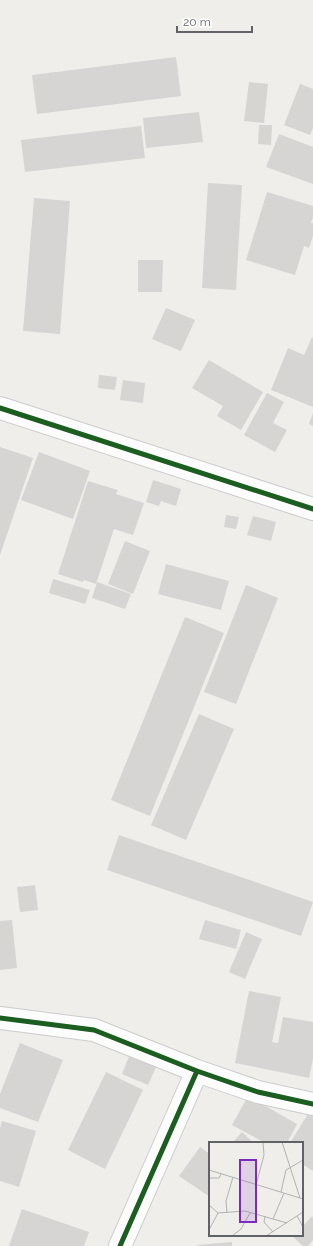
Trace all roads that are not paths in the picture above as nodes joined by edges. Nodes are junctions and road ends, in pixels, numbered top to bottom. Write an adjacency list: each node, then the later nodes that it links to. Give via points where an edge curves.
1 (0, 408): 2 (street)
2 (313, 509)
3 (0, 1018): 4 (street, via 94,1030)
4 (197, 1071): 5 (street, via 258,1092); 6 (street)
5 (313, 1104)
6 (120, 1246)

